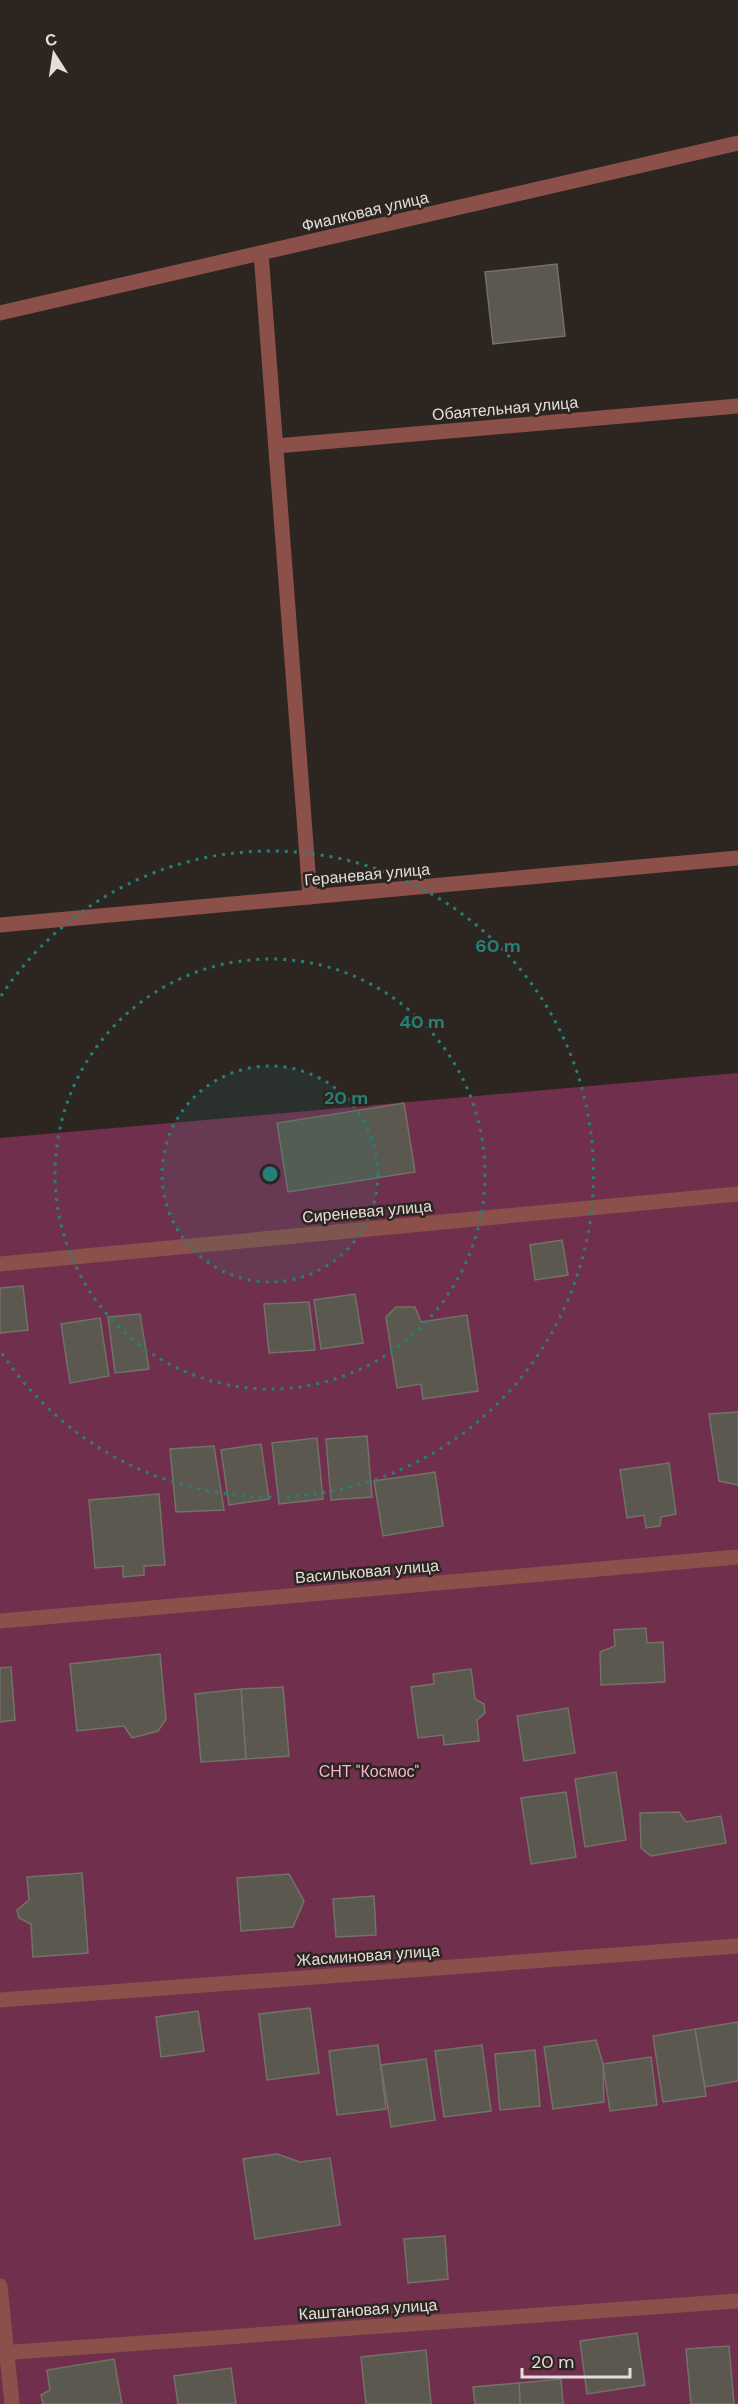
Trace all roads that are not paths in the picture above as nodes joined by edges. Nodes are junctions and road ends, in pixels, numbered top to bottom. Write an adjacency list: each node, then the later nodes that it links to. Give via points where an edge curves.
1 (738, 143): 2 (lane, Фиалковая улица)
2 (261, 253): 3 (lane, Фиалковая улица); 5 (lane)
3 (0, 313)
4 (738, 405): 5 (lane, Обаятельная улица)
5 (276, 446): 7 (lane)
6 (738, 858): 7 (lane, Гераневая улица)
7 (310, 897): 8 (lane, Гераневая улица)
8 (0, 925)
9 (738, 1194): 10 (lane, Сиреневая улица)
10 (0, 1264)
11 (738, 1557): 12 (lane, Васильковая улица)
12 (0, 1621)
13 (738, 1946): 14 (lane, Жасминовая улица)
14 (0, 2000)
15 (0, 2286): 17 (lane)
16 (738, 2301): 17 (lane, Каштановая улица)
17 (3, 2353): 18 (lane)
18 (12, 2404)

